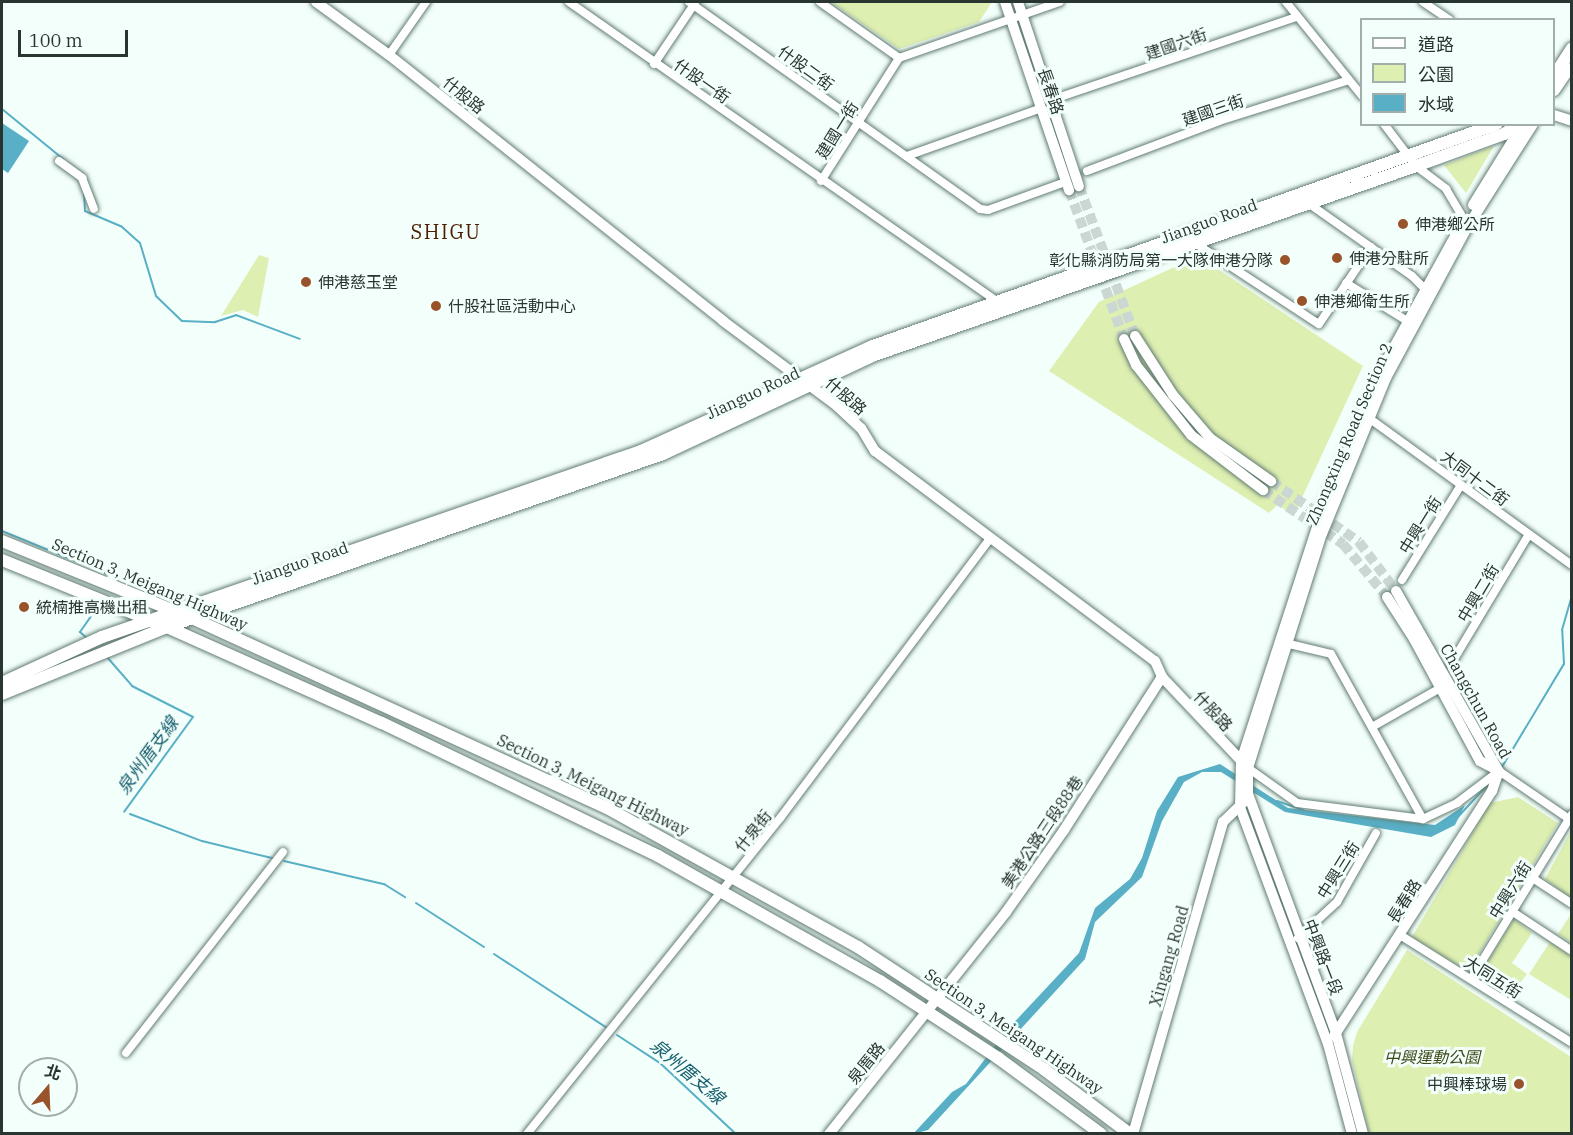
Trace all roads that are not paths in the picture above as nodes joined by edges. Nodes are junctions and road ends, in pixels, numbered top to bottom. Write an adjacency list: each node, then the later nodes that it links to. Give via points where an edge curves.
1 (316, 2): 16 (street, 什股路)
2 (426, 2): 16 (street)
3 (569, 2): 19 (street, 什股一街)
4 (820, 2): 17 (street)
5 (1005, 2): 14 (street, 長春路)
6 (1018, 2): 11 (street, 長春路)
7 (1060, 2): 11 (street)
8 (1286, 2): 12 (street)
9 (1423, 2): 13 (street)
10 (693, 3): 19 (street); 28 (street, 什股二街)
11 (1023, 14): 14 (street); 39 (street, 長春路)
12 (1297, 17): 21 (street); 24 (street, 建國六街)
13 (1447, 18)
14 (1011, 19): 17 (street); 39 (street, 長春路)
15 (1572, 48): 20 (main road)
16 (389, 55): 51 (street, 什股路, via 723,321)
17 (899, 58): 28 (street, 建國一街)
18 (1572, 63): 22 (main road)
19 (654, 64): 38 (street, 什股一街)
20 (1555, 74)
21 (1350, 80): 23 (street); 37 (street, 建國三街, via 1219,121)
22 (1555, 88)
23 (1360, 93)
24 (1062, 96)
25 (1036, 110): 34 (street)
26 (1555, 115): 27 (street)
27 (1572, 121)
28 (858, 122): 34 (street, 什股二街); 38 (street, 建國一街)
29 (1386, 126): 36 (street)
30 (1492, 126): 36 (main road, Jianguo Road)
31 (1518, 126): 36 (main road, Jianguo Road, via 1504,134)
32 (1520, 126): 42 (street, Zhongxing Road Section 2)
33 (1532, 126): 42 (street, Zhongxing Road Section 2)
34 (906, 156): 39 (street, via 980,209)
35 (59, 161): 41 (street, via 82,178)
36 (1413, 161): 40 (main road, Jianguo Road); 42 (street, via 1446,189); 47 (main road, Jianguo Road)
37 (1087, 171)
38 (821, 181): 47 (street, 建國一街)
39 (1069, 186)
40 (1308, 203): 43 (main road, Jianguo Road); 44 (street)
41 (94, 209)
42 (1465, 224): 46 (street, Zhongxing Road Section 2)
43 (1195, 243): 45 (street, via 1319,324); 52 (main road, Jianguo Road, via 873,356)
44 (1371, 247): 45 (street); 46 (street, via 1412,276)
45 (1346, 283): 48 (street)
46 (1426, 292): 48 (street, Zhongxing Road Section 2)
47 (998, 302): 51 (main road, Jianguo Road)
48 (1410, 323): 53 (street, Zhongxing Road Section 2)
49 (1135, 336): 54 (street, via 1173,395 1210,438)
50 (1124, 339): 56 (street, via 1136,365 1191,435)
51 (800, 376): 52 (street, 什股路); 57 (main road, Jianguo Road, via 641,451)
52 (811, 385): 57 (main road, Jianguo Road, via 663,454); 59 (street, 什股路, via 861,428 875,451)
53 (1366, 415): 55 (street, 大同十二街); 69 (street, Zhongxing Road Section 2)
54 (1271, 481)
55 (1461, 485): 58 (street, 大同十二街); 63 (street, 中興一街)
56 (1263, 490)
57 (457, 520): 65 (main road, Jianguo Road); 66 (main road, Jianguo Road)
58 (1528, 536): 62 (street, 大同十二街); 70 (street, 中興二街)
59 (990, 538): 71 (street, 什股路, via 1155,661); 83 (street, 什泉街)
60 (2, 541): 65 (main road, Section 3, Meigang Highway)
61 (2, 560): 67 (main road, Section 3, Meigang Highway)
62 (1572, 565)
63 (1402, 580)
64 (1391, 594): 76 (street, Changchun Road)
65 (176, 612): 66 (main road, Section 3, Meigang Highway); 67 (main road, Jianguo Road)
66 (192, 618): 68 (main road, Jianguo Road); 83 (main road, Section 3, Meigang Highway, via 514,763)
67 (151, 620): 68 (main road, Section 3, Meigang Highway); 72 (main road, Jianguo Road, via 102,637)
68 (167, 627): 74 (main road, Jianguo Road); 85 (main road, Section 3, Meigang Highway, via 502,779)
69 (1282, 641): 75 (street, via 1331,654); 77 (street, Zhongxing Road Section 2)
70 (1450, 664)
71 (1162, 677): 77 (street, 什股路); 92 (street, 美港公路三段88巷, via 1064,831)
72 (2, 683)
73 (1435, 691): 75 (street)
74 (2, 694)
75 (1372, 727): 80 (street)
76 (1500, 775): 79 (street); 80 (street); 88 (street, 長春路)
77 (1244, 779): 78 (street, Xingang Road); 80 (street, via 1297,803); 89 (street, 中興路一段)
78 (1240, 808): 89 (street, 中興路一段); 101 (street, Xingang Road, via 1223,822)
79 (1571, 818): 84 (street, 中興六街)
80 (1423, 819)
81 (1376, 833): 89 (street, 中興三街, via 1337,902)
82 (283, 852): 97 (street)
83 (734, 876): 85 (street, 什泉街); 92 (main road, Section 3, Meigang Highway)
84 (1534, 879): 86 (street); 87 (street, 中興六街)
85 (722, 890): 93 (main road, Section 3, Meigang Highway); 98 (street, 什泉街)
86 (1572, 904)
87 (1513, 912): 90 (street); 91 (street, 中興六街)
88 (1400, 935): 91 (street, 大同五街); 94 (street, 長春路)
89 (1295, 940): 94 (street, 中興路一段); 96 (street, 中興路一段)
90 (1572, 951)
91 (1471, 979): 95 (street, 大同五街)
92 (938, 998): 93 (street, 美港公路三段88巷); 101 (main road, Section 3, Meigang Highway)
93 (927, 1012): 99 (street, 泉厝路); 100 (main road, Section 3, Meigang Highway)
94 (1336, 1033): 96 (street, 長春路); 103 (street, 中興路一段)
95 (1572, 1043)
96 (1328, 1044): 102 (street, 中興路一段)
97 (126, 1053)
98 (528, 1134)
99 (829, 1134)
100 (1101, 1134)
101 (1132, 1134)
102 (1352, 1134)
103 (1363, 1134)

